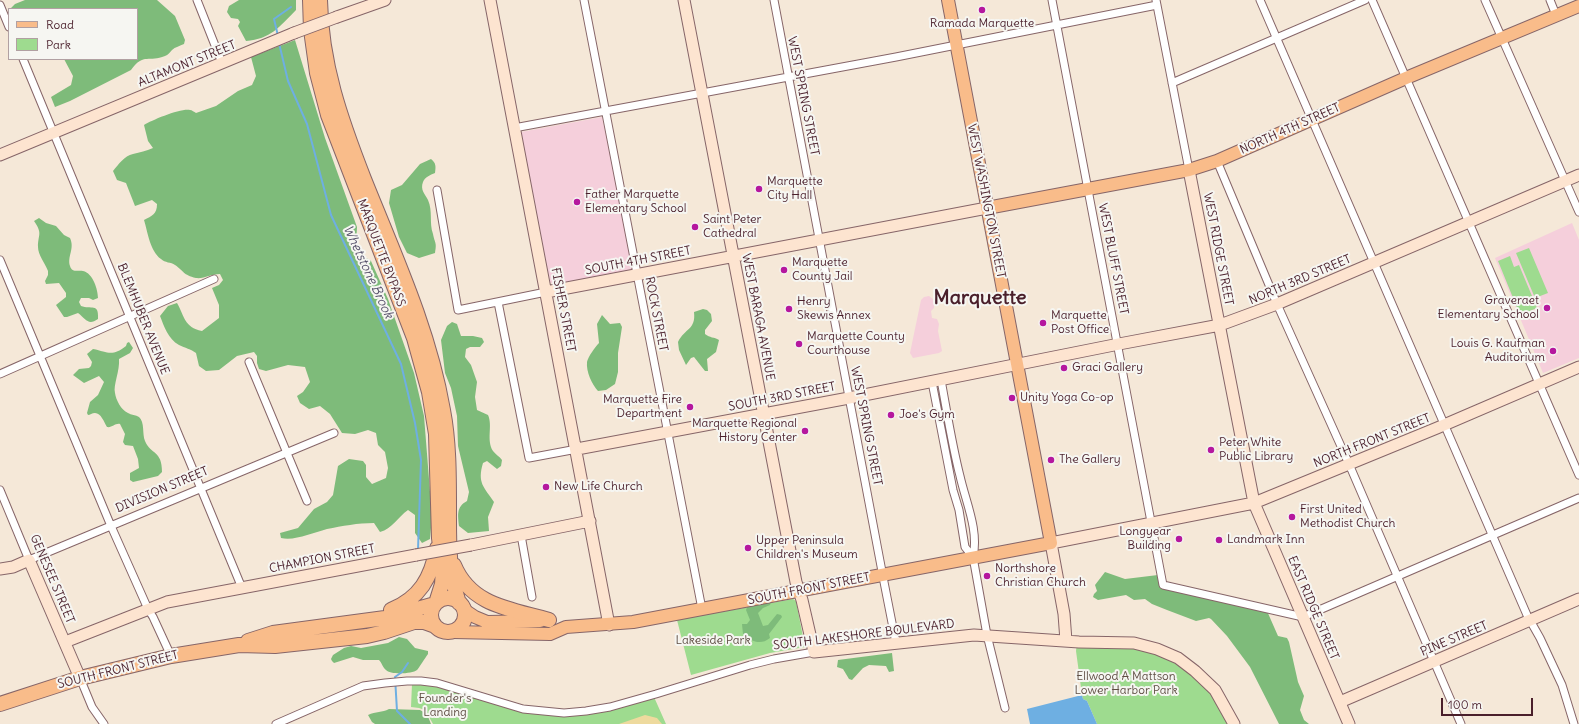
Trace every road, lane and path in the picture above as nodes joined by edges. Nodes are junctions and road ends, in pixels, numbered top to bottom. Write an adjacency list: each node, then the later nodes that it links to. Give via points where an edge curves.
1 (197, 0): 26 (street)
2 (310, 0): 83 (highway, MARQUETTE BYPASS, via 317,73 328,115 407,320 425,376 436,434)
3 (320, 0): 86 (highway, MARQUETTE BYPASS, via 325,51 336,104 418,318 434,368 444,411 446,433)
4 (385, 0): 26 (street, ALTAMONT STREET, bridge, via 294,33)
5 (490, 0): 33 (street, FISHER STREET)
6 (584, 0): 31 (street, ROCK STREET)
7 (684, 0): 30 (street, WEST BARAGA AVENUE)
8 (774, 0): 27 (street, WEST SPRING STREET)
9 (948, 0): 24 (main road, WEST WASHINGTON STREET)
10 (1052, 0): 21 (street, WEST BLUFF STREET)
11 (1260, 0): 22 (street)
12 (1365, 0): 22 (street)
13 (1372, 0): 28 (street)
14 (1485, 0): 23 (street)
15 (1550, 0): 19 (street)
16 (1156, 3): 21 (street); 29 (street, WEST RIDGE STREET)
17 (0, 5): 20 (street)
18 (1579, 6): 19 (main road, NORTH 4TH STREET)
19 (1556, 15): 23 (main road, NORTH 4TH STREET)
20 (8, 24)
21 (1057, 26): 24 (street); 40 (street, WEST BLUFF STREET)
22 (1276, 38): 29 (street); 32 (street)
23 (1502, 38): 28 (main road, NORTH 4TH STREET); 39 (street)
24 (956, 44): 27 (street); 42 (main road, WEST WASHINGTON STREET)
25 (23, 60): 34 (street, BLEMHUBER AVENUE)
26 (222, 63): 34 (street, ALTAMONT STREET)
27 (788, 77): 30 (street); 45 (street, WEST SPRING STREET)
28 (1406, 78): 32 (main road, NORTH 4TH STREET); 44 (street)
29 (1172, 83): 37 (street, WEST RIDGE STREET)
30 (702, 93): 31 (street); 46 (street, WEST BARAGA AVENUE)
31 (605, 111): 33 (street); 49 (street, ROCK STREET)
32 (1312, 120): 36 (main road, NORTH 4TH STREET); 48 (street)
33 (514, 128): 51 (street, FISHER STREET)
34 (54, 133): 35 (street, ALTAMONT STREET); 54 (street, BLEMHUBER AVENUE)
35 (0, 155)
36 (1217, 161): 37 (main road, NORTH 4TH STREET); 53 (street)
37 (1189, 170): 40 (main road, NORTH 4TH STREET); 55 (street, WEST RIDGE STREET)
38 (1579, 175): 39 (street, NORTH 3RD STREET)
39 (1566, 181): 43 (street); 44 (street, NORTH 3RD STREET)
40 (1088, 189): 42 (main road, NORTH 4TH STREET); 56 (street, WEST BLUFF STREET)
41 (437, 190): 52 (street, SOUTH 4TH STREET, via 458,310)
42 (988, 208): 45 (street, SOUTH 4TH STREET); 59 (main road, WEST WASHINGTON STREET)
43 (1579, 212)
44 (1470, 223): 48 (street, NORTH 3RD STREET); 63 (street)
45 (819, 240): 46 (street, SOUTH 4TH STREET); 64 (street, WEST SPRING STREET)
46 (733, 256): 49 (street, SOUTH 4TH STREET); 65 (street, WEST BARAGA AVENUE)
47 (0, 260): 57 (street)
48 (1374, 263): 53 (street, NORTH 3RD STREET); 66 (street)
49 (637, 275): 51 (street, SOUTH 4TH STREET); 67 (street, ROCK STREET)
50 (214, 279): 54 (street)
51 (546, 292): 52 (street, SOUTH 4TH STREET); 69 (street, FISHER STREET)
52 (498, 302): 69 (street, SOUTH 3RD STREET, via 529,458)
53 (1277, 304): 55 (street, NORTH 3RD STREET); 71 (street)
54 (130, 317): 57 (street); 73 (street, BLEMHUBER AVENUE)
55 (1220, 326): 56 (street, NORTH 3RD STREET); 77 (street, WEST RIDGE STREET)
56 (1118, 344): 59 (street, NORTH 3RD STREET); 79 (street, WEST BLUFF STREET)
57 (40, 356): 61 (street); 80 (street)
58 (249, 362): 70 (street)
59 (1017, 365): 62 (street, SOUTH 3RD STREET); 84 (main road, WEST WASHINGTON STREET)
60 (1579, 367): 63 (street, NORTH FRONT STREET)
61 (0, 374)
62 (937, 381): 64 (street, SOUTH 3RD STREET); 85 (street, via 966,547); 85 (street, via 969,508 976,546)
63 (1538, 384): 66 (street, NORTH FRONT STREET); 72 (street)
64 (850, 398): 65 (street, SOUTH 3RD STREET); 89 (street, WEST SPRING STREET)
65 (764, 414): 67 (street, SOUTH 3RD STREET); 92 (street, WEST BARAGA AVENUE)
66 (1445, 425): 71 (street, NORTH FRONT STREET); 82 (street)
67 (668, 432): 69 (street, SOUTH 3RD STREET); 98 (street, ROCK STREET)
68 (334, 433): 70 (street, DIVISION STREET)
69 (576, 449): 78 (street, FISHER STREET)
70 (286, 452): 73 (street, DIVISION STREET); 76 (street)
71 (1349, 464): 77 (street, NORTH FRONT STREET); 90 (street)
72 (1579, 475)
73 (201, 488): 80 (street, DIVISION STREET); 91 (street, BLEMHUBER AVENUE)
74 (0, 490): 87 (street, GENESEE STREET)
75 (1579, 498): 82 (street)
76 (308, 501)
77 (1254, 503): 79 (street, NORTH FRONT STREET); 99 (street, EAST RIDGE STREET)
78 (590, 521): 81 (street, CHAMPION STREET); 103 (street, FISHER STREET)
79 (1151, 523): 84 (street, NORTH FRONT STREET); 99 (street, WEST BLUFF STREET, via 1163,585)
80 (111, 526): 87 (street, DIVISION STREET); 97 (street)
81 (521, 535): 91 (street, CHAMPION STREET, bridge); 93 (street)
82 (1492, 536): 90 (street); 102 (street)
83 (439, 538): 95 (highway, MARQUETTE BYPASS, via 443,570 442,584); 100 (highway, via 431,571 420,590 408,602)
84 (1050, 543): 85 (main road, SOUTH FRONT STREET); 108 (street, via 1064,614)
85 (973, 557): 89 (main road, SOUTH FRONT STREET); 107 (street)
86 (450, 558): 96 (highway, MARQUETTE BYPASS, via 452,580); 101 (highway, via 464,584 483,599)
87 (29, 560): 88 (street, DIVISION STREET); 109 (street, GENESEE STREET)
88 (0, 569)
89 (883, 574): 92 (main road, SOUTH FRONT STREET); 110 (street, WEST SPRING STREET, via 895,638)
90 (1397, 578): 99 (street); 114 (street)
91 (242, 588): 97 (street, CHAMPION STREET, via 167,602)
92 (799, 591): 98 (main road, SOUTH FRONT STREET); 112 (street, WEST BARAGA AVENUE)
93 (532, 597)
94 (1579, 599): 102 (street, PINE STREET)
95 (435, 604): 96 (highway, via 447,598 455,600); 100 (highway, SOUTH FRONT STREET); 104 (highway, via 432,614)
96 (461, 606): 101 (main road, SOUTH FRONT STREET, via 475,617 487,622); 106 (highway, via 463,623)
97 (148, 609): 109 (street, CHAMPION STREET); 113 (street)
98 (702, 609): 103 (main road, SOUTH FRONT STREET)
99 (1303, 617): 116 (street, EAST RIDGE STREET)
100 (369, 620): 111 (highway, SOUTH FRONT STREET, via 273,633)
101 (549, 620): 105 (main road, SOUTH FRONT STREET)
102 (1529, 620): 114 (street, PINE STREET); 124 (street, via 1562,685)
103 (609, 625): 105 (main road, SOUTH FRONT STREET)
104 (435, 626): 106 (highway, via 444,632); 111 (highway, SOUTH FRONT STREET, via 414,622 367,636 275,646)
105 (566, 627): 106 (main road, SOUTH FRONT STREET, via 550,634)
106 (453, 632)
107 (987, 635): 108 (street, SOUTH LAKESHORE BOULEVARD); 110 (street, SOUTH LAKESHORE BOULEVARD); 118 (street)
108 (1066, 641): 121 (street, SOUTH LAKESHORE BOULEVARD, via 1134,643 1178,658 1215,690)
109 (65, 642): 115 (street, GENESEE STREET)
110 (899, 644): 112 (street, SOUTH LAKESHORE BOULEVARD)
111 (239, 645): 113 (highway, SOUTH FRONT STREET)
112 (814, 652): 120 (street, SOUTH LAKESHORE BOULEVARD, via 750,665 610,707 571,712 523,709 437,683 407,681 371,684 354,689)
113 (171, 656): 115 (highway, SOUTH FRONT STREET)
114 (1434, 662): 116 (street, PINE STREET); 123 (street)
115 (80, 678): 117 (highway, SOUTH FRONT STREET); 119 (street, via 92,707)
116 (1340, 702): 122 (street, EAST RIDGE STREET)
117 (0, 704)
118 (1005, 708)
119 (104, 724)
120 (276, 724)
121 (1234, 724)
122 (1349, 724)
123 (1461, 724)
124 (1574, 724)

